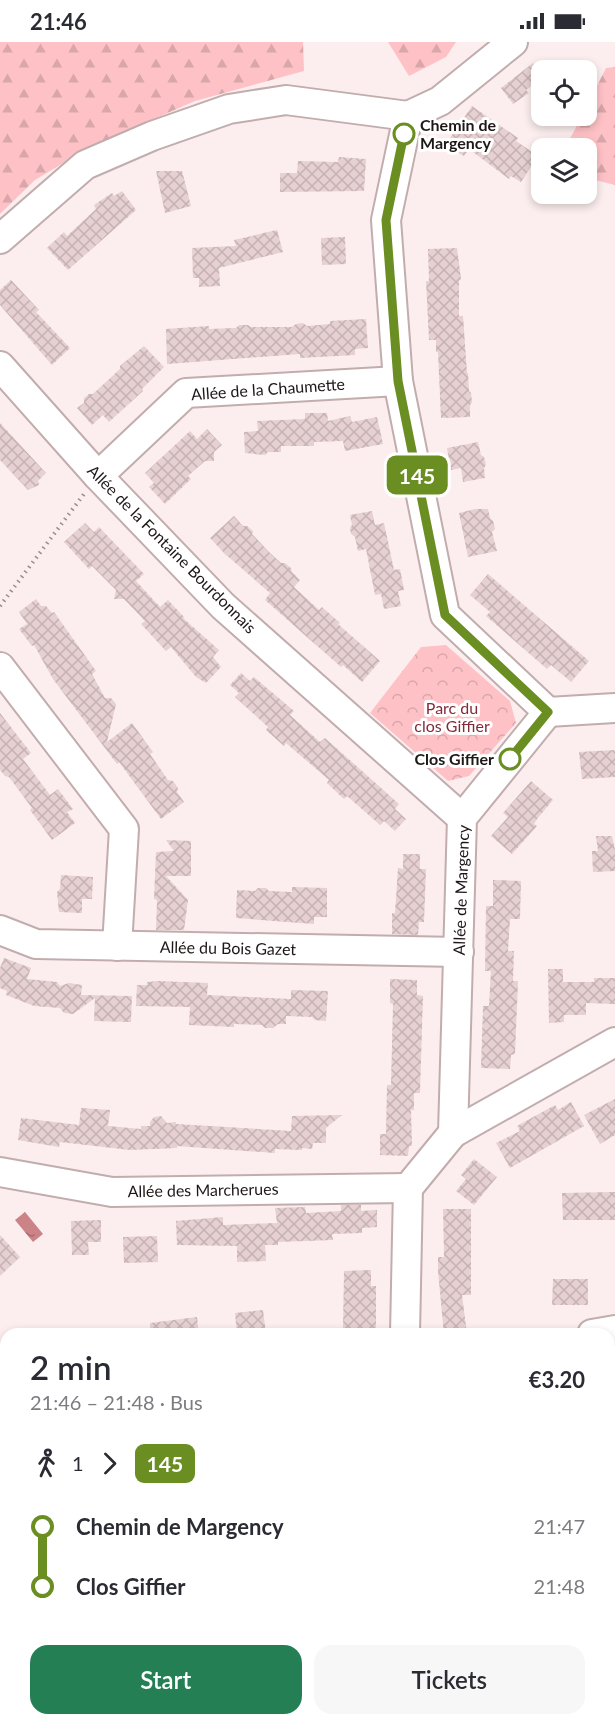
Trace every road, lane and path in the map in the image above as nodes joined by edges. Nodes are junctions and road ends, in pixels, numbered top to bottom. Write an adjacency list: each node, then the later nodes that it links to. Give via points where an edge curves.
1 (513, 42): 2 (street, via 440,101)
2 (408, 116): 3 (street, via 286,99 229,109 85,165); 5 (street, via 386,220)
3 (0, 239)
4 (0, 366): 6 (street, Allée de la Fontaine Bourdonnais)
5 (398, 381): 6 (street, Allée de la Chaumette, via 186,393); 10 (street, via 445,615)
6 (98, 476): 7 (path); 11 (street, Allée de la Fontaine Bourdonnais, via 223,606)
7 (0, 606)
8 (0, 667): 13 (street, via 124,829)
9 (615, 708): 10 (street)
10 (548, 712): 11 (street, Allée de Margency)
11 (462, 818): 14 (street, Allée de Margency)
12 (0, 930): 13 (street, Allée du Bois Gazet, via 36,944)
13 (117, 946): 14 (street, Allée du Bois Gazet)
14 (459, 952): 16 (street, Allée de Margency)
15 (615, 1042): 16 (street)
16 (453, 1133): 18 (street)
17 (0, 1172): 18 (street, Allée des Marcherues, via 112,1192)
18 (408, 1188): 19 (street)
19 (405, 1328)

